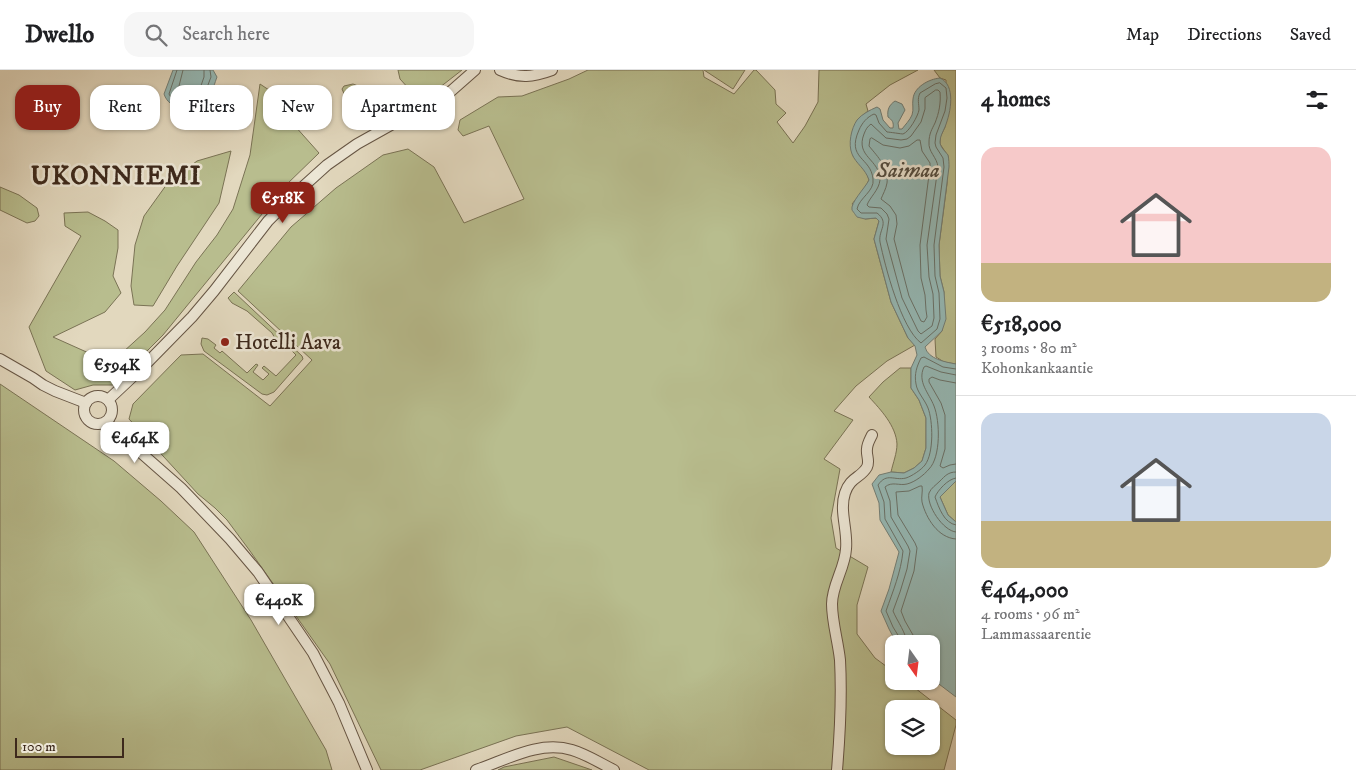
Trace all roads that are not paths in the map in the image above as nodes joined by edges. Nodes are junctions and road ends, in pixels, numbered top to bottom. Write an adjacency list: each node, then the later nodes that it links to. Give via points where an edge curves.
1 (474, 70): 5 (street, via 450,92 358,144 296,193 268,221 192,317)
2 (500, 70): 3 (street, via 524,77)
3 (552, 70)
4 (0, 359): 6 (street, via 49,388)
5 (108, 400): 6 (street, via 96,396); 7 (street, via 112,414)
6 (86, 403): 7 (street, via 84,413 90,422)
7 (106, 422): 9 (street, via 182,488 258,572 313,653)
8 (872, 435): 12 (street, via 867,446 867,466 851,481 844,495 846,550 833,592 840,660 841,720)
9 (367, 770)
10 (476, 770): 11 (street, via 526,751 552,747 571,749)
11 (614, 770)
12 (837, 770)

